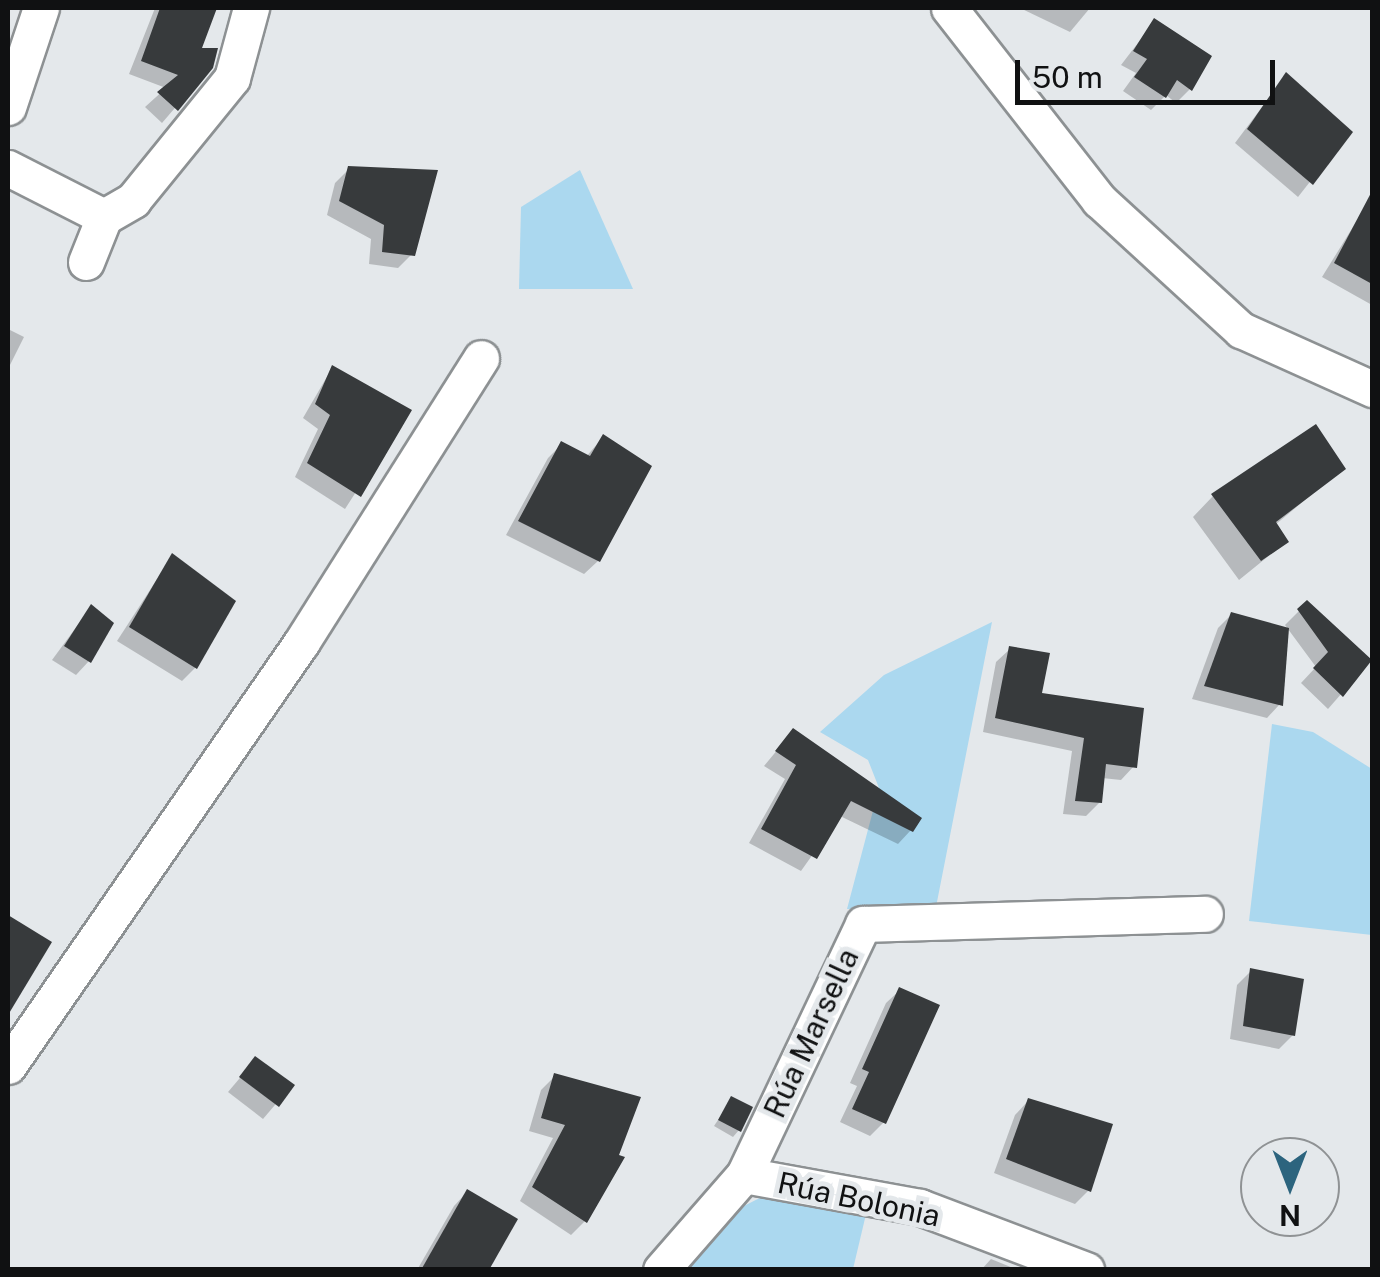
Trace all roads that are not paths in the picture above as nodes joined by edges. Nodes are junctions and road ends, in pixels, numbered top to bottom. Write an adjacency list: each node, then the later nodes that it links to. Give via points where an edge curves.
1 (41, 8): 4 (street)
2 (251, 8): 6 (street, via 232,78 134,200)
3 (949, 8): 9 (street, via 1099,200 1241,330)
4 (8, 107)
5 (8, 168): 6 (street)
6 (104, 217): 7 (street)
7 (86, 262)
8 (482, 358): 11 (street, via 301,643)
9 (1372, 390)
10 (1205, 914): 12 (street, Rúa Marsella, via 863,924)
11 (8, 1066)
12 (744, 1175): 13 (street, Rúa Marsella); 14 (street, Rúa Bolonia, via 920,1207)
13 (661, 1270)
14 (1086, 1270)

